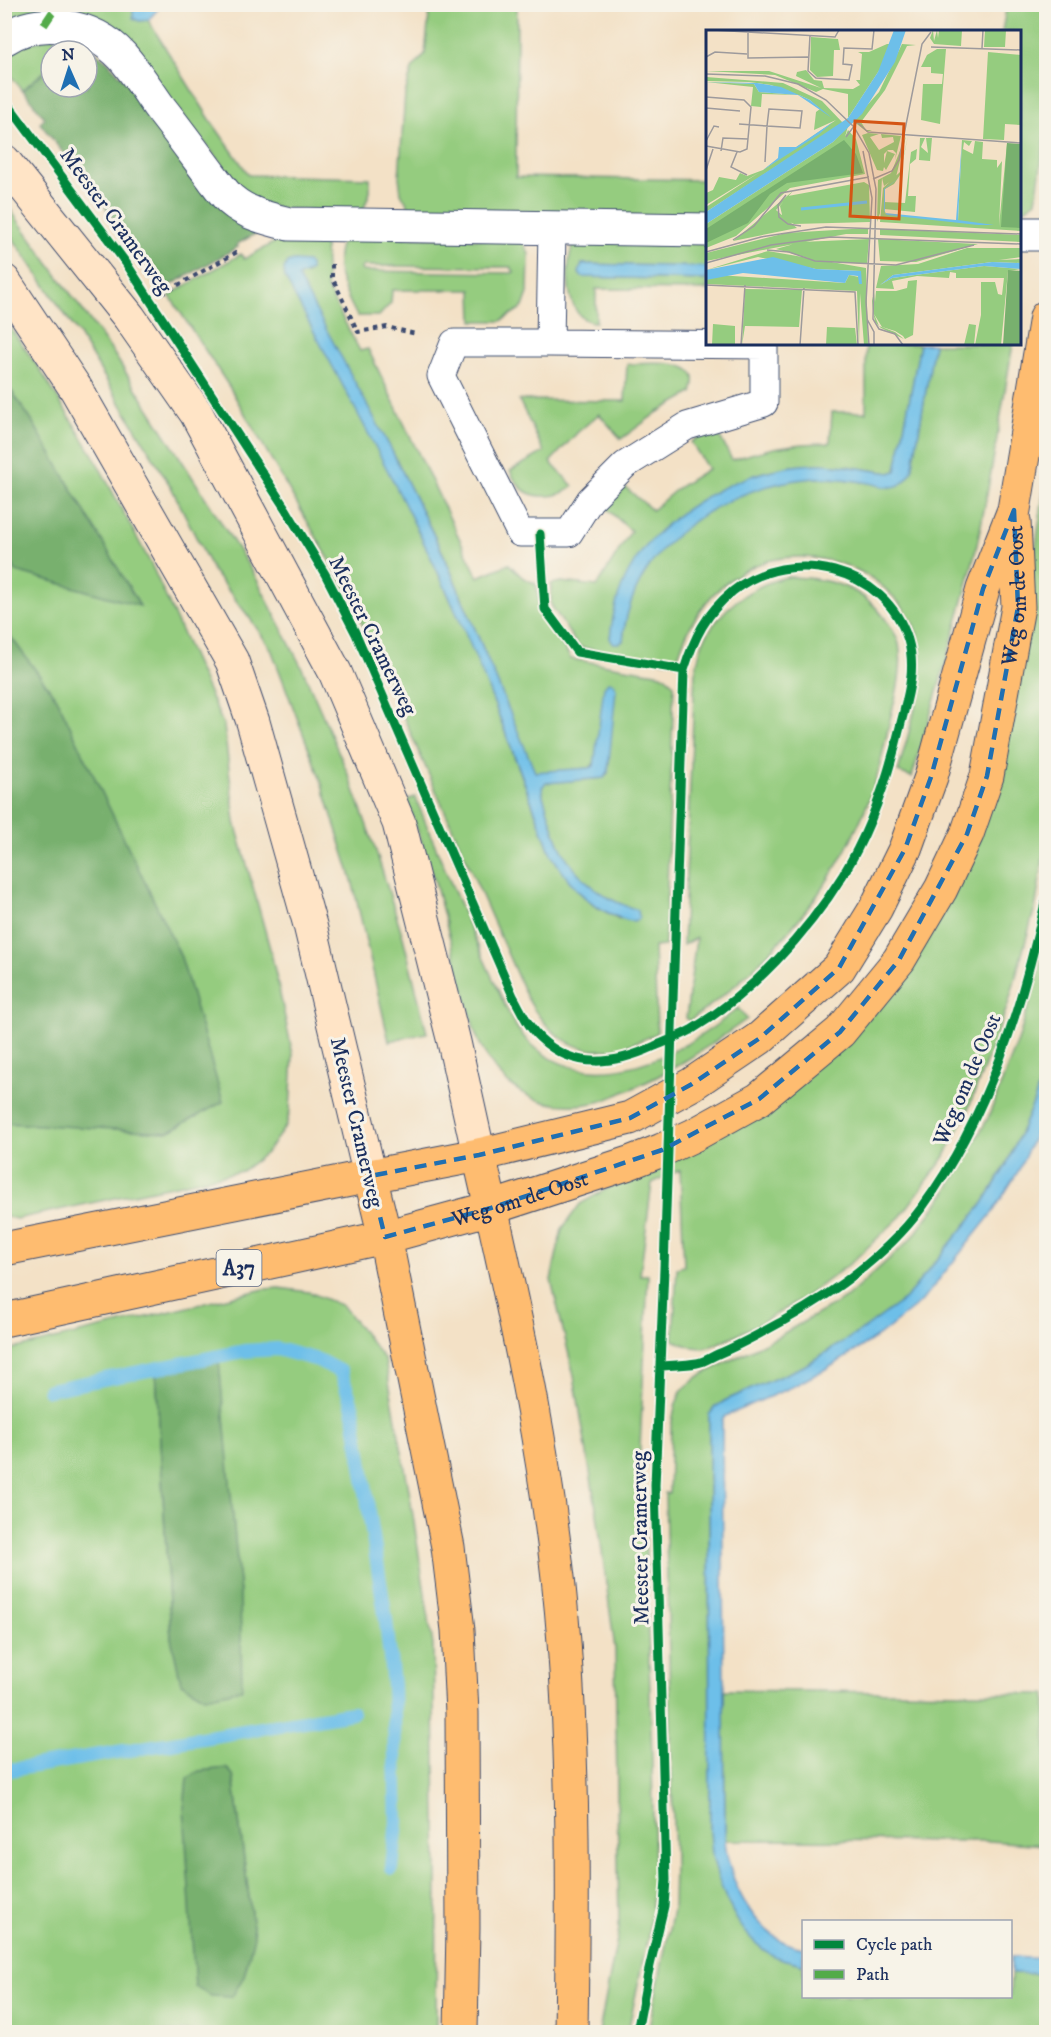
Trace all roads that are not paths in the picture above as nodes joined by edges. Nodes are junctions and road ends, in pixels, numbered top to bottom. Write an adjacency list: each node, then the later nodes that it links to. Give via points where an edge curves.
1 (4, 39): 3 (street, via 44,26 82,30 101,39 122,57 231,200 252,213 289,224)
2 (4, 161): 13 (main road, via 129,318 196,413 335,672 399,823)
3 (552, 228): 4 (street); 9 (lane)
4 (706, 230)
5 (1021, 234): 6 (street)
6 (1047, 234)
7 (4, 281): 14 (main road, Meester Cramerweg, via 76,389 232,661 310,925)
8 (1047, 317): 12 (main road, Weg om de Oost)
9 (550, 343): 10 (lane); 11 (lane, via 454,343 441,376 520,533 569,533 590,500 625,465 687,426 764,403)
10 (706, 344)
11 (764, 345)
12 (1014, 510): 13 (main road, Weg om de Oost, via 983,589 931,777 905,849 876,908 839,968 760,1038 692,1084 630,1118); 15 (main road, Weg om de Oost, via 1018,606 987,776 963,843 941,889 899,960 840,1032 759,1099 662,1150)
13 (479, 1155): 14 (main road, Weg om de Oost); 15 (main road)
14 (370, 1176): 16 (main road, Meester Cramerweg); 17 (main road, Weg om de Oost)
15 (491, 1208): 16 (main road, Weg om de Oost); 20 (main road, via 539,1436 564,1641 570,1730)
16 (385, 1237): 18 (main road, A37); 19 (main road, Meester Cramerweg, via 447,1547 458,1630 462,1725)
17 (4, 1248)
18 (4, 1320)
19 (461, 2032)
20 (571, 2032)

